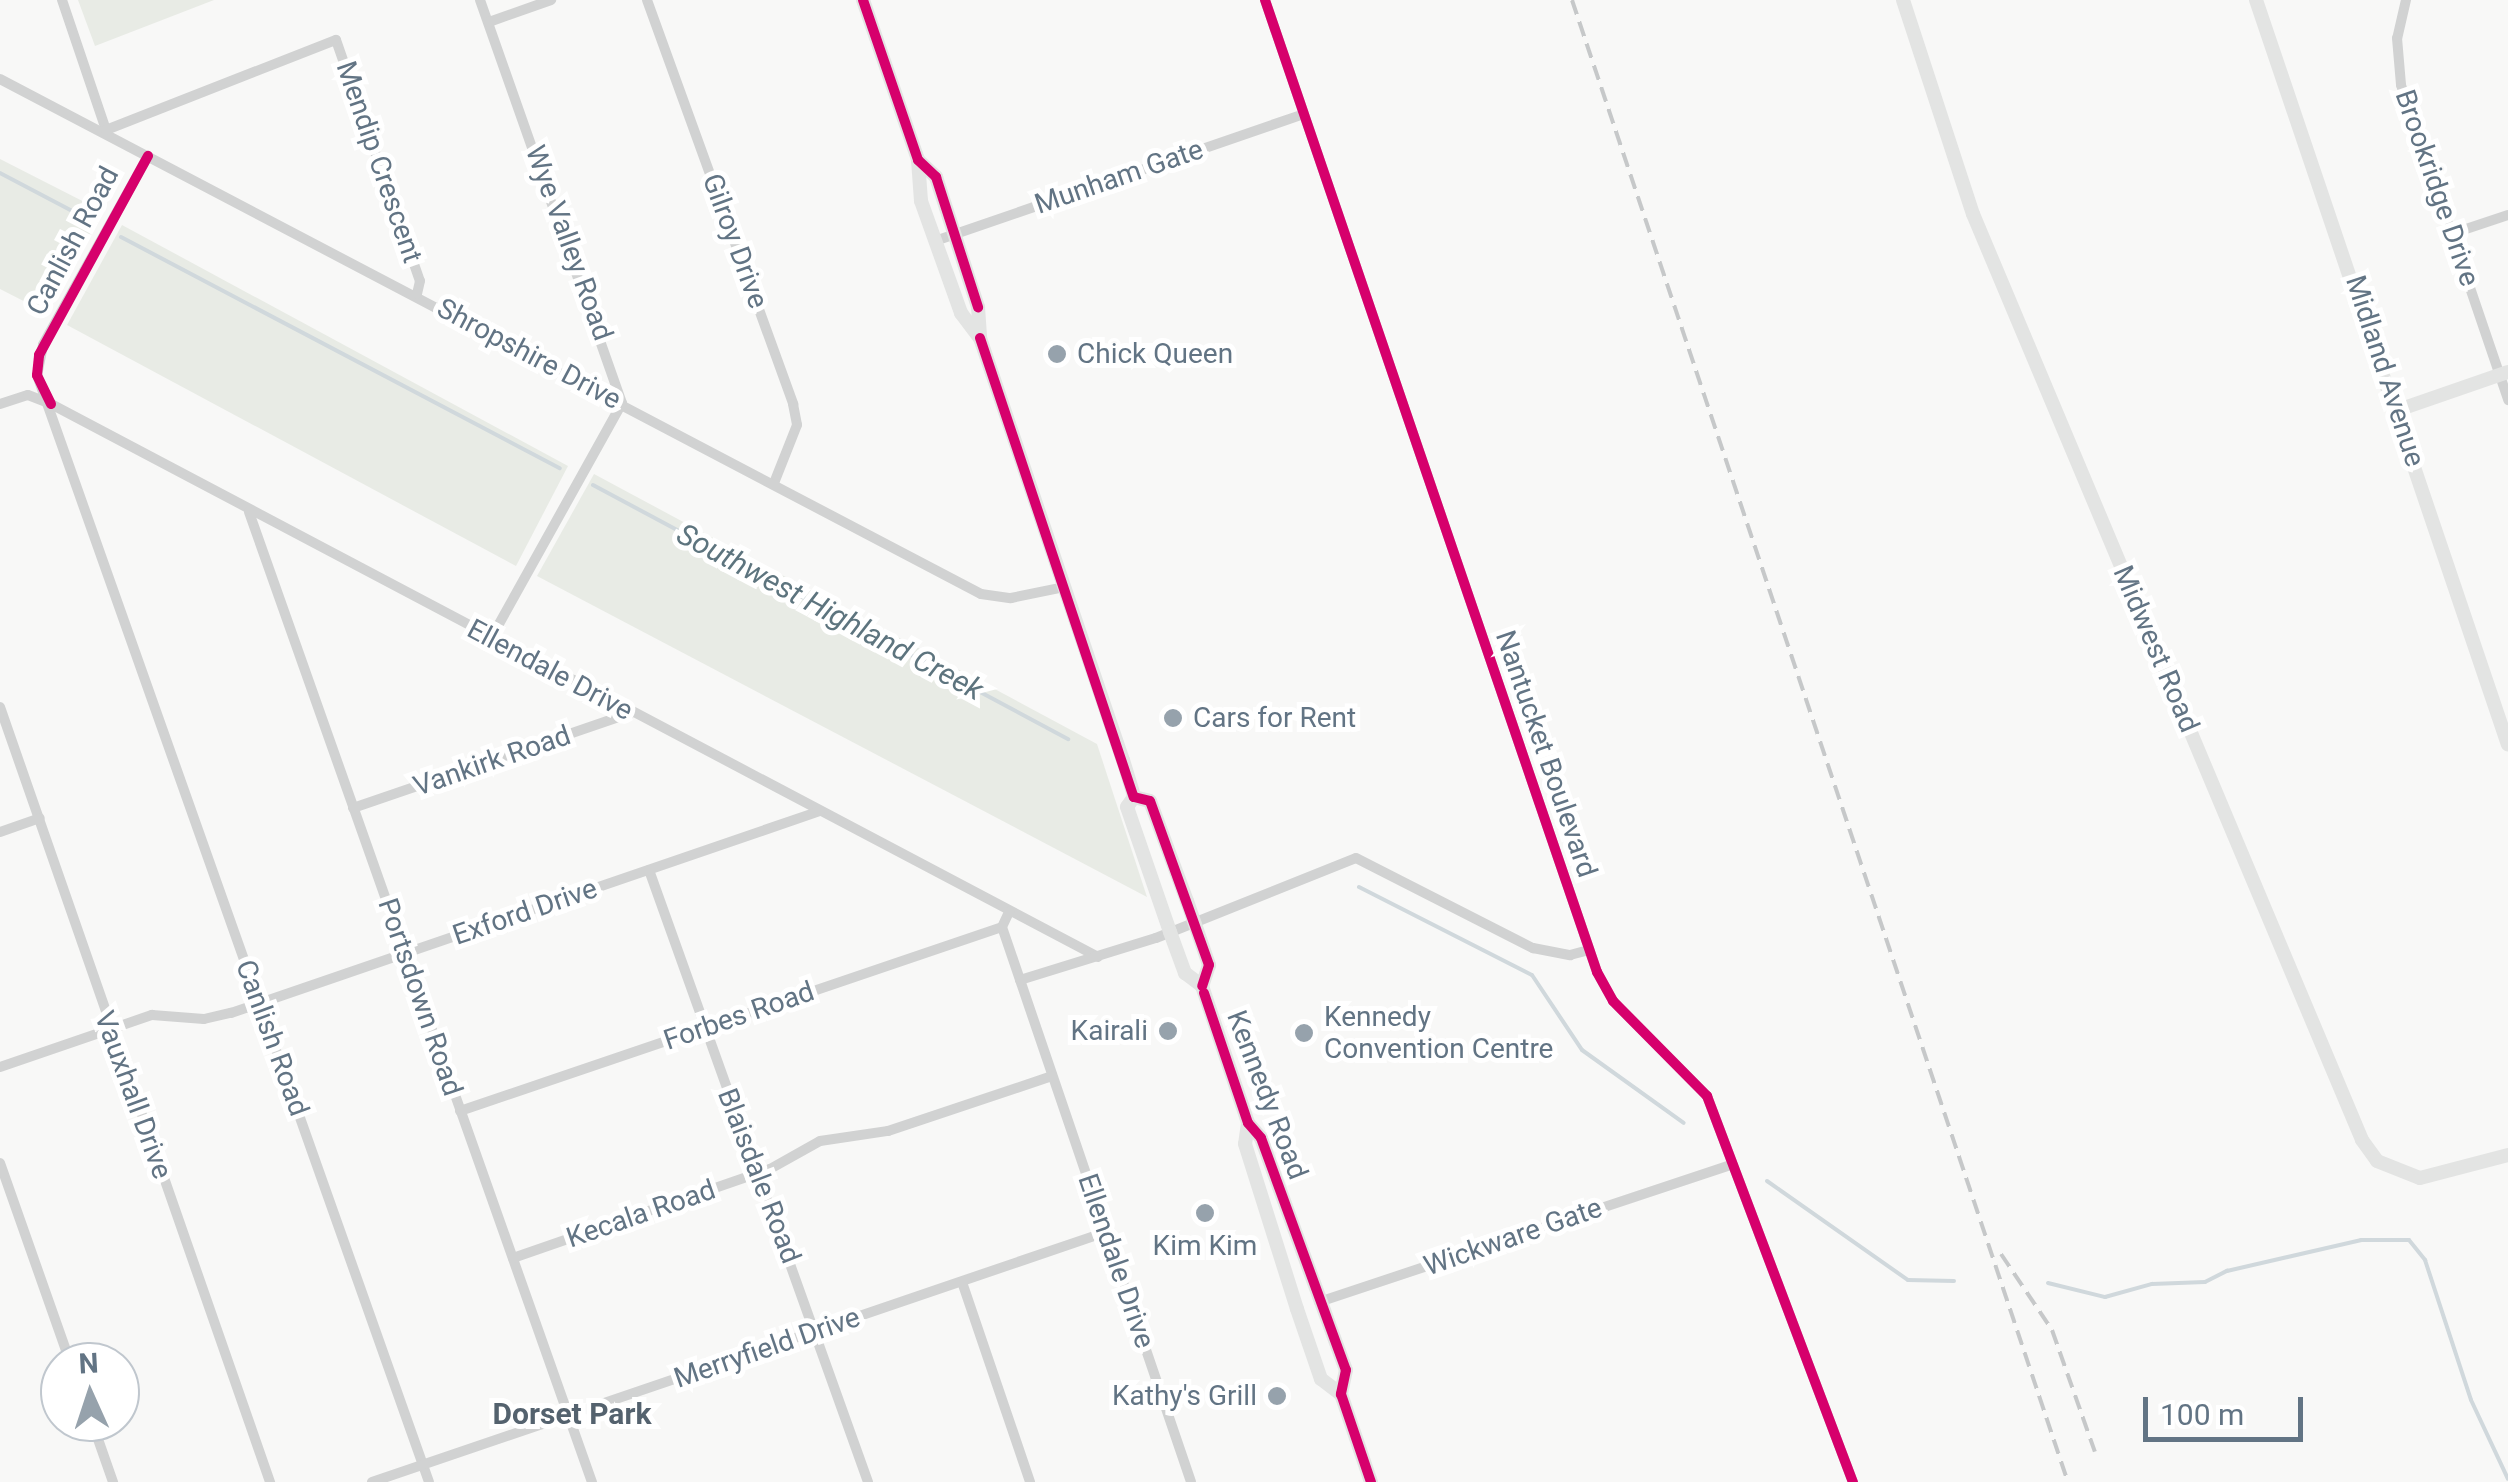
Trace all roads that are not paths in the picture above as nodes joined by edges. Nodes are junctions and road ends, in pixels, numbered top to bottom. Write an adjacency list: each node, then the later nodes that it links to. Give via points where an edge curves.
1 (62, 0): 13 (street)
2 (480, 0): 10 (street, Wye Valley Road)
3 (551, 0): 10 (street)
4 (647, 0): 28 (street, Gilroy Drive, via 793,404 797,425)
5 (863, 0): 15 (main road, Kennedy Road)
6 (1265, 0): 12 (street, Nantucket Boulevard)
7 (1903, 0): 57 (main road, Midwest Road, via 1974,214 2362,1140 2376,1161 2420,1178)
8 (2256, 0): 27 (main road, Midland Avenue)
9 (2406, 0): 18 (street, Brookridge Drive, via 2397,30 2398,71)
10 (488, 22): 26 (street, Wye Valley Road)
11 (0, 79): 13 (street, Shropshire Drive)
12 (1303, 114): 17 (street, Munham Gate); 45 (street, Nantucket Boulevard)
13 (106, 130): 14 (street, Shropshire Drive); 20 (street, Mendip Crescent, via 336,40 420,281)
14 (148, 156): 20 (street, Shropshire Drive); 25 (street, Canlish Road, via 39,356 37,375)
15 (918, 160): 17 (main road, Kennedy Road, via 936,177); 19 (main road, Kennedy Road, via 915,184)
16 (2508, 215): 18 (street)
17 (954, 234): 19 (street, Munham Gate); 21 (main road, Kennedy Road, via 978,307)
18 (2451, 234): 22 (street, Brookridge Drive)
19 (935, 241): 21 (main road, Kennedy Road, via 961,314)
20 (417, 294): 26 (street, Shropshire Drive)
21 (980, 338): 30 (main road, Kennedy Road)
22 (2504, 373): 23 (street, Brookridge Drive); 27 (main road)
23 (2508, 400)
24 (0, 404): 25 (street, Ellendale Drive, via 28,395)
25 (51, 404): 29 (street, Ellendale Drive); 50 (street, Canlish Road)
26 (622, 404): 28 (street, Shropshire Drive); 31 (street)
27 (2398, 410): 34 (main road, Midland Avenue)
28 (774, 483): 30 (street, Shropshire Drive, via 981,594 1011,598)
29 (249, 512): 31 (street, Ellendale Drive); 36 (street, Portsdown Road)
30 (1064, 587): 35 (main road, Kennedy Road)
31 (491, 638): 33 (street, Ellendale Drive)
32 (0, 707): 38 (street, Vauxhall Drive)
33 (631, 713): 36 (street, Vankirk Road); 37 (street, Ellendale Drive)
34 (2508, 744)
35 (1134, 797): 42 (main road, Kennedy Road, via 1150,800); 44 (main road, Kennedy Road, via 1127,808)
36 (353, 808): 46 (street, Portsdown Road)
37 (820, 811): 40 (street, Exford Drive); 41 (street, Ellendale Drive)
38 (40, 818): 39 (street); 52 (street, Vauxhall Drive)
39 (0, 832)
40 (649, 870): 46 (street, Exford Drive); 51 (street, Blaisdale Road)
41 (1008, 912): 43 (street); 47 (street, Ellendale Drive)
42 (1193, 919): 44 (street); 45 (street, via 1356,858 1533,948 1570,955); 49 (main road, Kennedy Road, via 1209,965)
43 (1002, 927): 48 (street, Ellendale Drive); 51 (street, Forbes Road)
44 (1170, 932): 47 (street); 49 (main road, Kennedy Road, via 1185,972)
45 (1589, 950): 59 (street, Nantucket Boulevard, via 1613,1001 1700,1086)
46 (404, 953): 50 (street, Exford Drive); 55 (street, Portsdown Road)
47 (1098, 957): 48 (street)
48 (1020, 980): 54 (street, Ellendale Drive)
49 (1202, 986): 56 (main road, Kennedy Road)
50 (259, 1003): 52 (street, Exford Drive, via 214,1018 152,1015); 71 (street, Canlish Road)
51 (704, 1028): 55 (street, Forbes Road); 60 (street, Blaisdale Road)
52 (109, 1029): 53 (street, Exford Drive); 73 (street, Vauxhall Drive)
53 (0, 1067)
54 (1052, 1076): 60 (street, Kecala Road, via 888,1132 820,1141); 61 (street, Ellendale Drive)
55 (460, 1111): 62 (street, Portsdown Road)
56 (1248, 1123): 64 (main road, Kennedy Road, via 1261,1138); 65 (main road, Kennedy Road, via 1244,1144)
57 (2508, 1155)
58 (0, 1163): 67 (street)
59 (1730, 1165): 64 (street, Wickware Gate); 81 (street, Nantucket Boulevard, via 1816,1371)
60 (754, 1175): 62 (street, Kecala Road); 66 (street, Blaisdale Road, via 790,1249)
61 (1106, 1232): 63 (street, Merryfield Drive); 79 (street, Ellendale Drive)
62 (512, 1258): 69 (street, Portsdown Road)
63 (962, 1282): 66 (street, Merryfield Drive); 78 (street)
64 (1319, 1302): 65 (main road, Wickware Gate); 68 (main road, Kennedy Road, via 1346,1370)
65 (1297, 1309): 68 (main road, Kennedy Road, via 1321,1378)
66 (816, 1331): 69 (street, Merryfield Drive); 77 (street, Blaisdale Road)
67 (63, 1342)
68 (1340, 1394): 80 (main road, Kennedy Road)
69 (569, 1416): 71 (street, Merryfield Drive); 76 (street, Portsdown Road)
70 (99, 1442): 72 (street)
71 (423, 1464): 74 (street, Merryfield Drive); 75 (street, Canlish Road)
72 (113, 1482)
73 (270, 1482)
74 (372, 1482)
75 (429, 1482)
76 (592, 1482)
77 (868, 1482)
78 (1030, 1482)
79 (1191, 1482)
80 (1371, 1482)
81 (1853, 1482)

